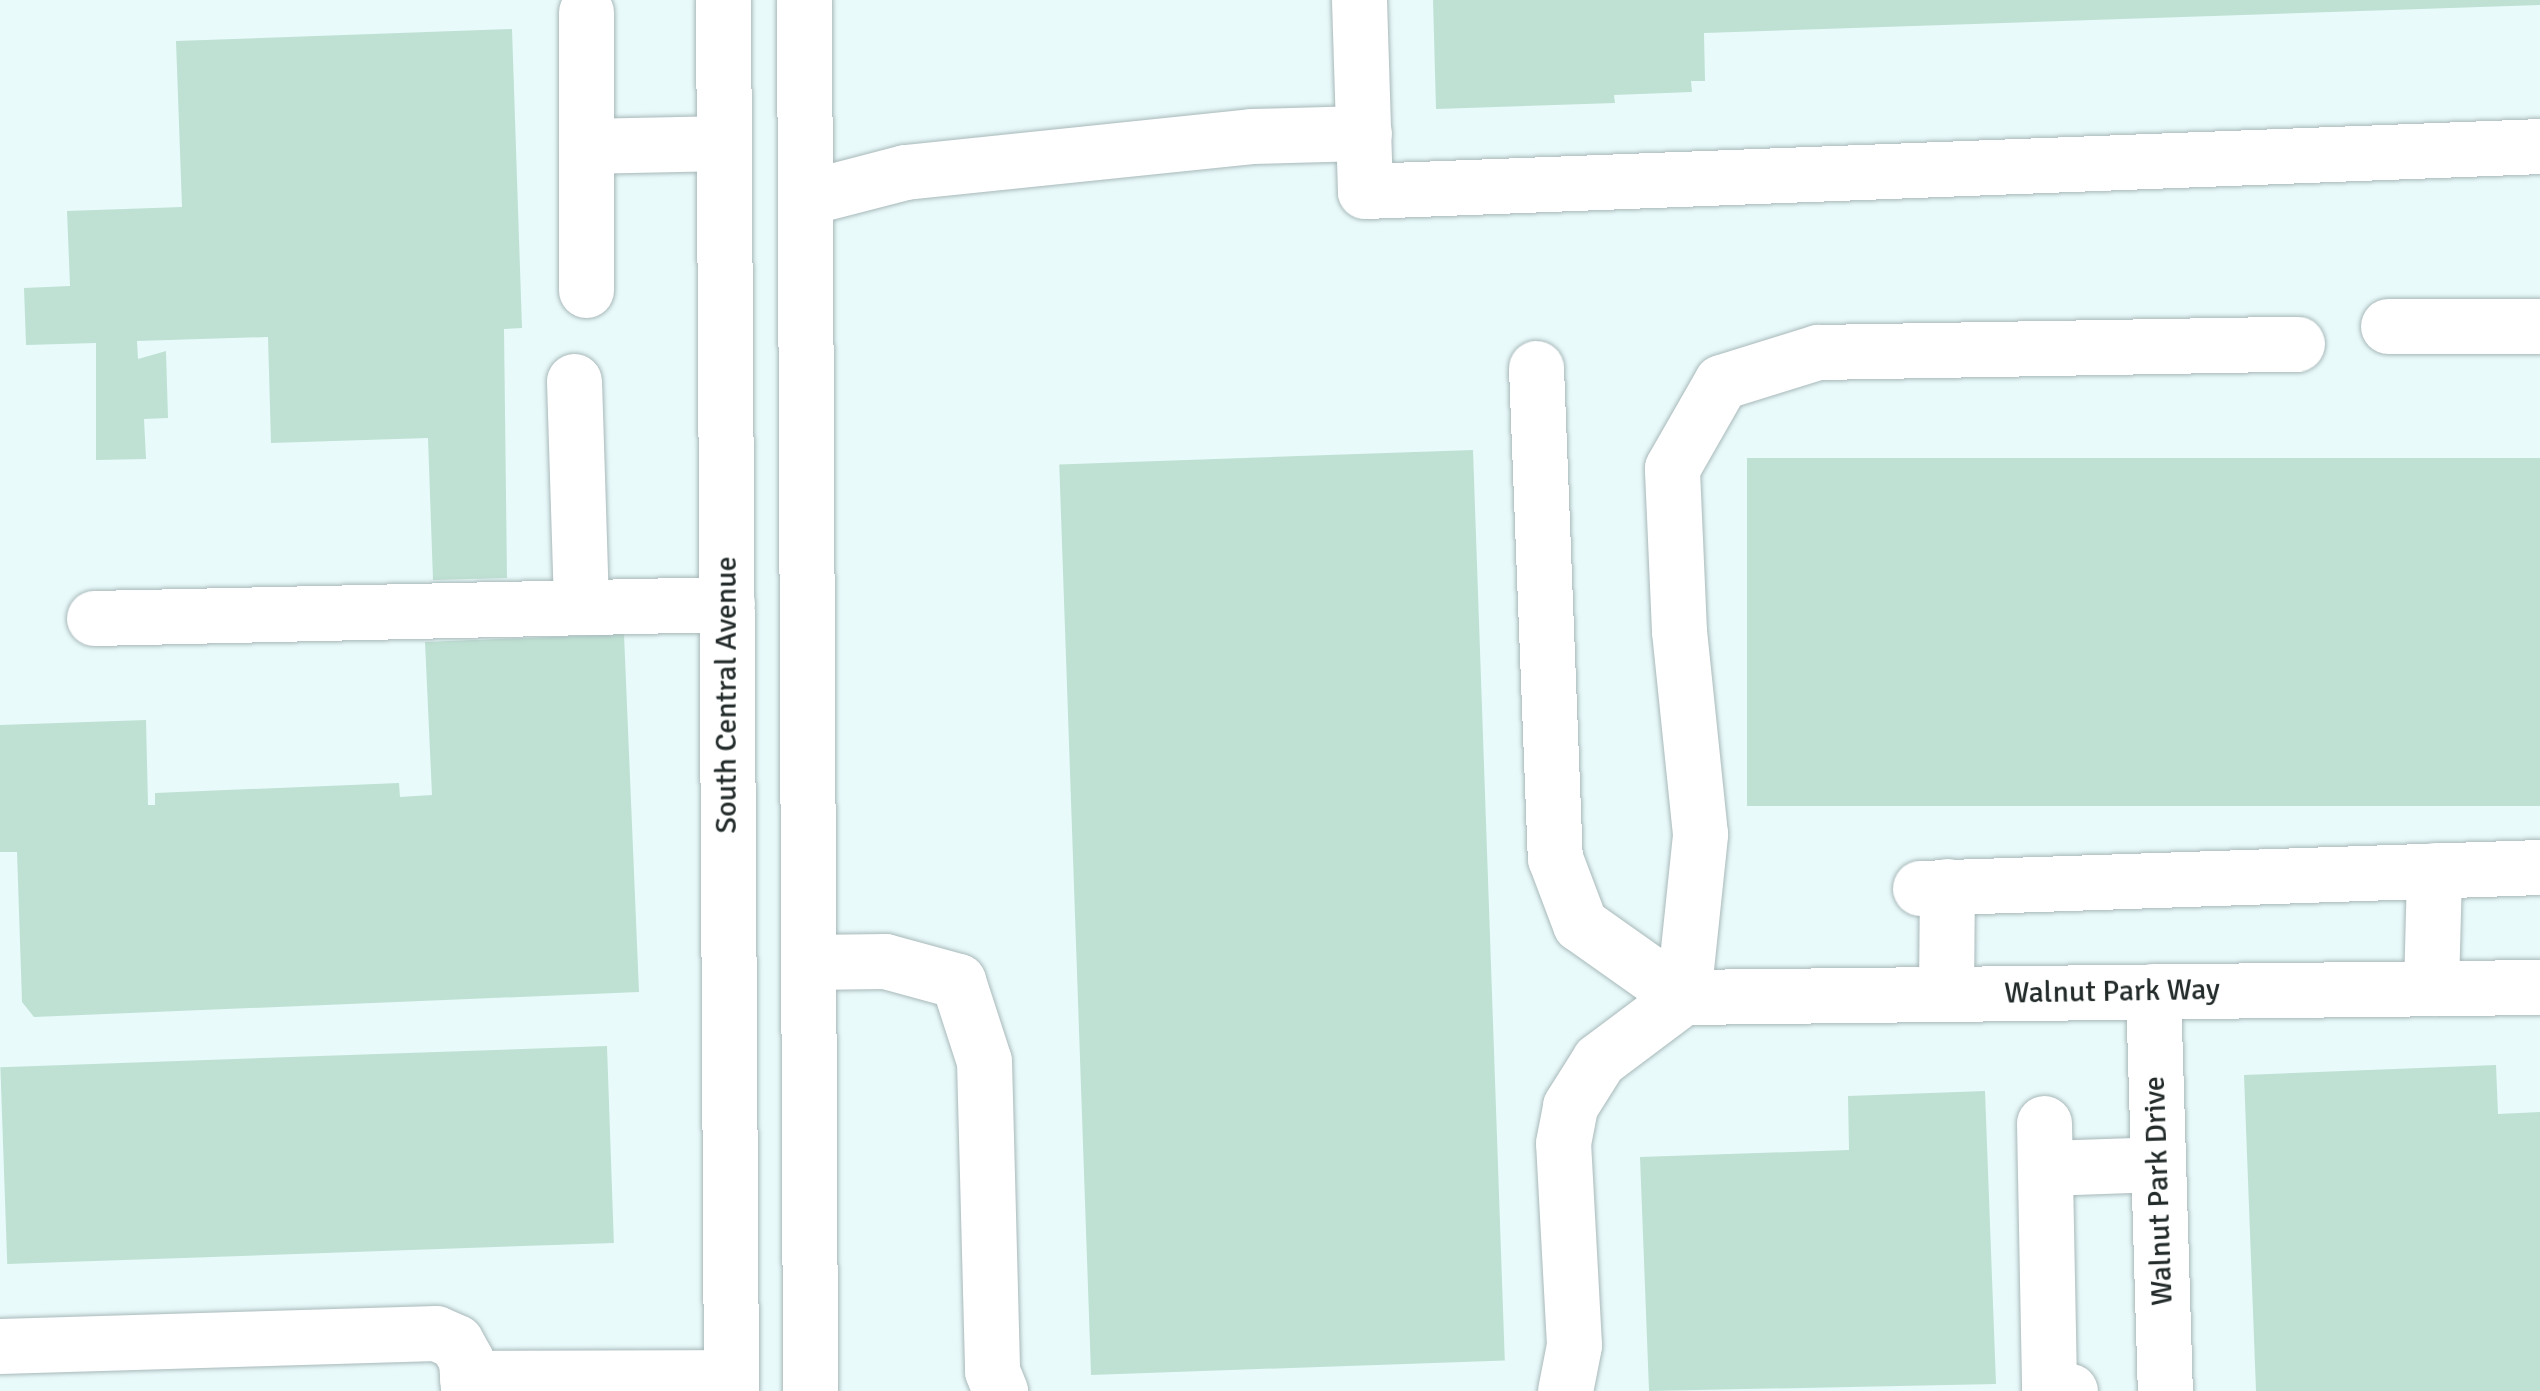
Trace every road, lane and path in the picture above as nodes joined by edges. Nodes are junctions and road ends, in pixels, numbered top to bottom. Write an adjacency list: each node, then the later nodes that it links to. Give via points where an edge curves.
1 (723, 0): 6 (main road, South Central Avenue)
2 (804, 0): 9 (main road)
3 (1359, 0): 5 (main road)
4 (586, 12): 7 (main road)
5 (1364, 133): 8 (main road, via 1365,191); 9 (main road, via 1251,136 905,172)
6 (724, 143): 7 (main road); 10 (main road, South Central Avenue)
7 (586, 146): 11 (main road)
8 (2540, 146)
9 (806, 198): 10 (main road); 21 (main road)
10 (725, 241): 17 (main road, South Central Avenue)
11 (586, 290)
12 (2388, 326): 13 (main road)
13 (2540, 326)
14 (2297, 344): 29 (main road, via 1818,352 1721,382 1672,468 1679,632 1700,834)
15 (1536, 368): 29 (main road, via 1555,858 1580,924)
16 (574, 381): 18 (main road)
17 (726, 604): 18 (main road); 20 (main road, South Central Avenue)
18 (582, 607): 19 (main road)
19 (94, 618)
20 (726, 662): 21 (main road); 33 (main road, South Central Avenue)
21 (807, 662): 24 (main road)
22 (2540, 867): 23 (main road)
23 (2434, 870): 26 (main road); 28 (main road, via 1934,887)
24 (808, 962): 34 (main road); 35 (main road, via 885,960 958,982 984,1061 992,1370)
25 (2540, 987): 26 (main road, Walnut Park Way)
26 (2431, 988): 27 (main road, Walnut Park Way)
27 (2153, 991): 28 (main road, Walnut Park Way); 30 (main road, Walnut Park Drive)
28 (1946, 994): 29 (main road, Walnut Park Way)
29 (1683, 997): 36 (main road, via 1599,1060 1570,1106 1564,1143 1574,1344)
30 (2158, 1164): 37 (main road, via 2045,1146); 39 (main road, Walnut Park Drive)
31 (0, 1346): 32 (main road, via 436,1333 456,1342)
32 (467, 1384): 33 (main road)
33 (731, 1384)
34 (810, 1391)
35 (1000, 1391)
36 (1565, 1391)
37 (2048, 1391): 38 (main road)
38 (2070, 1391)
39 (2166, 1391)

